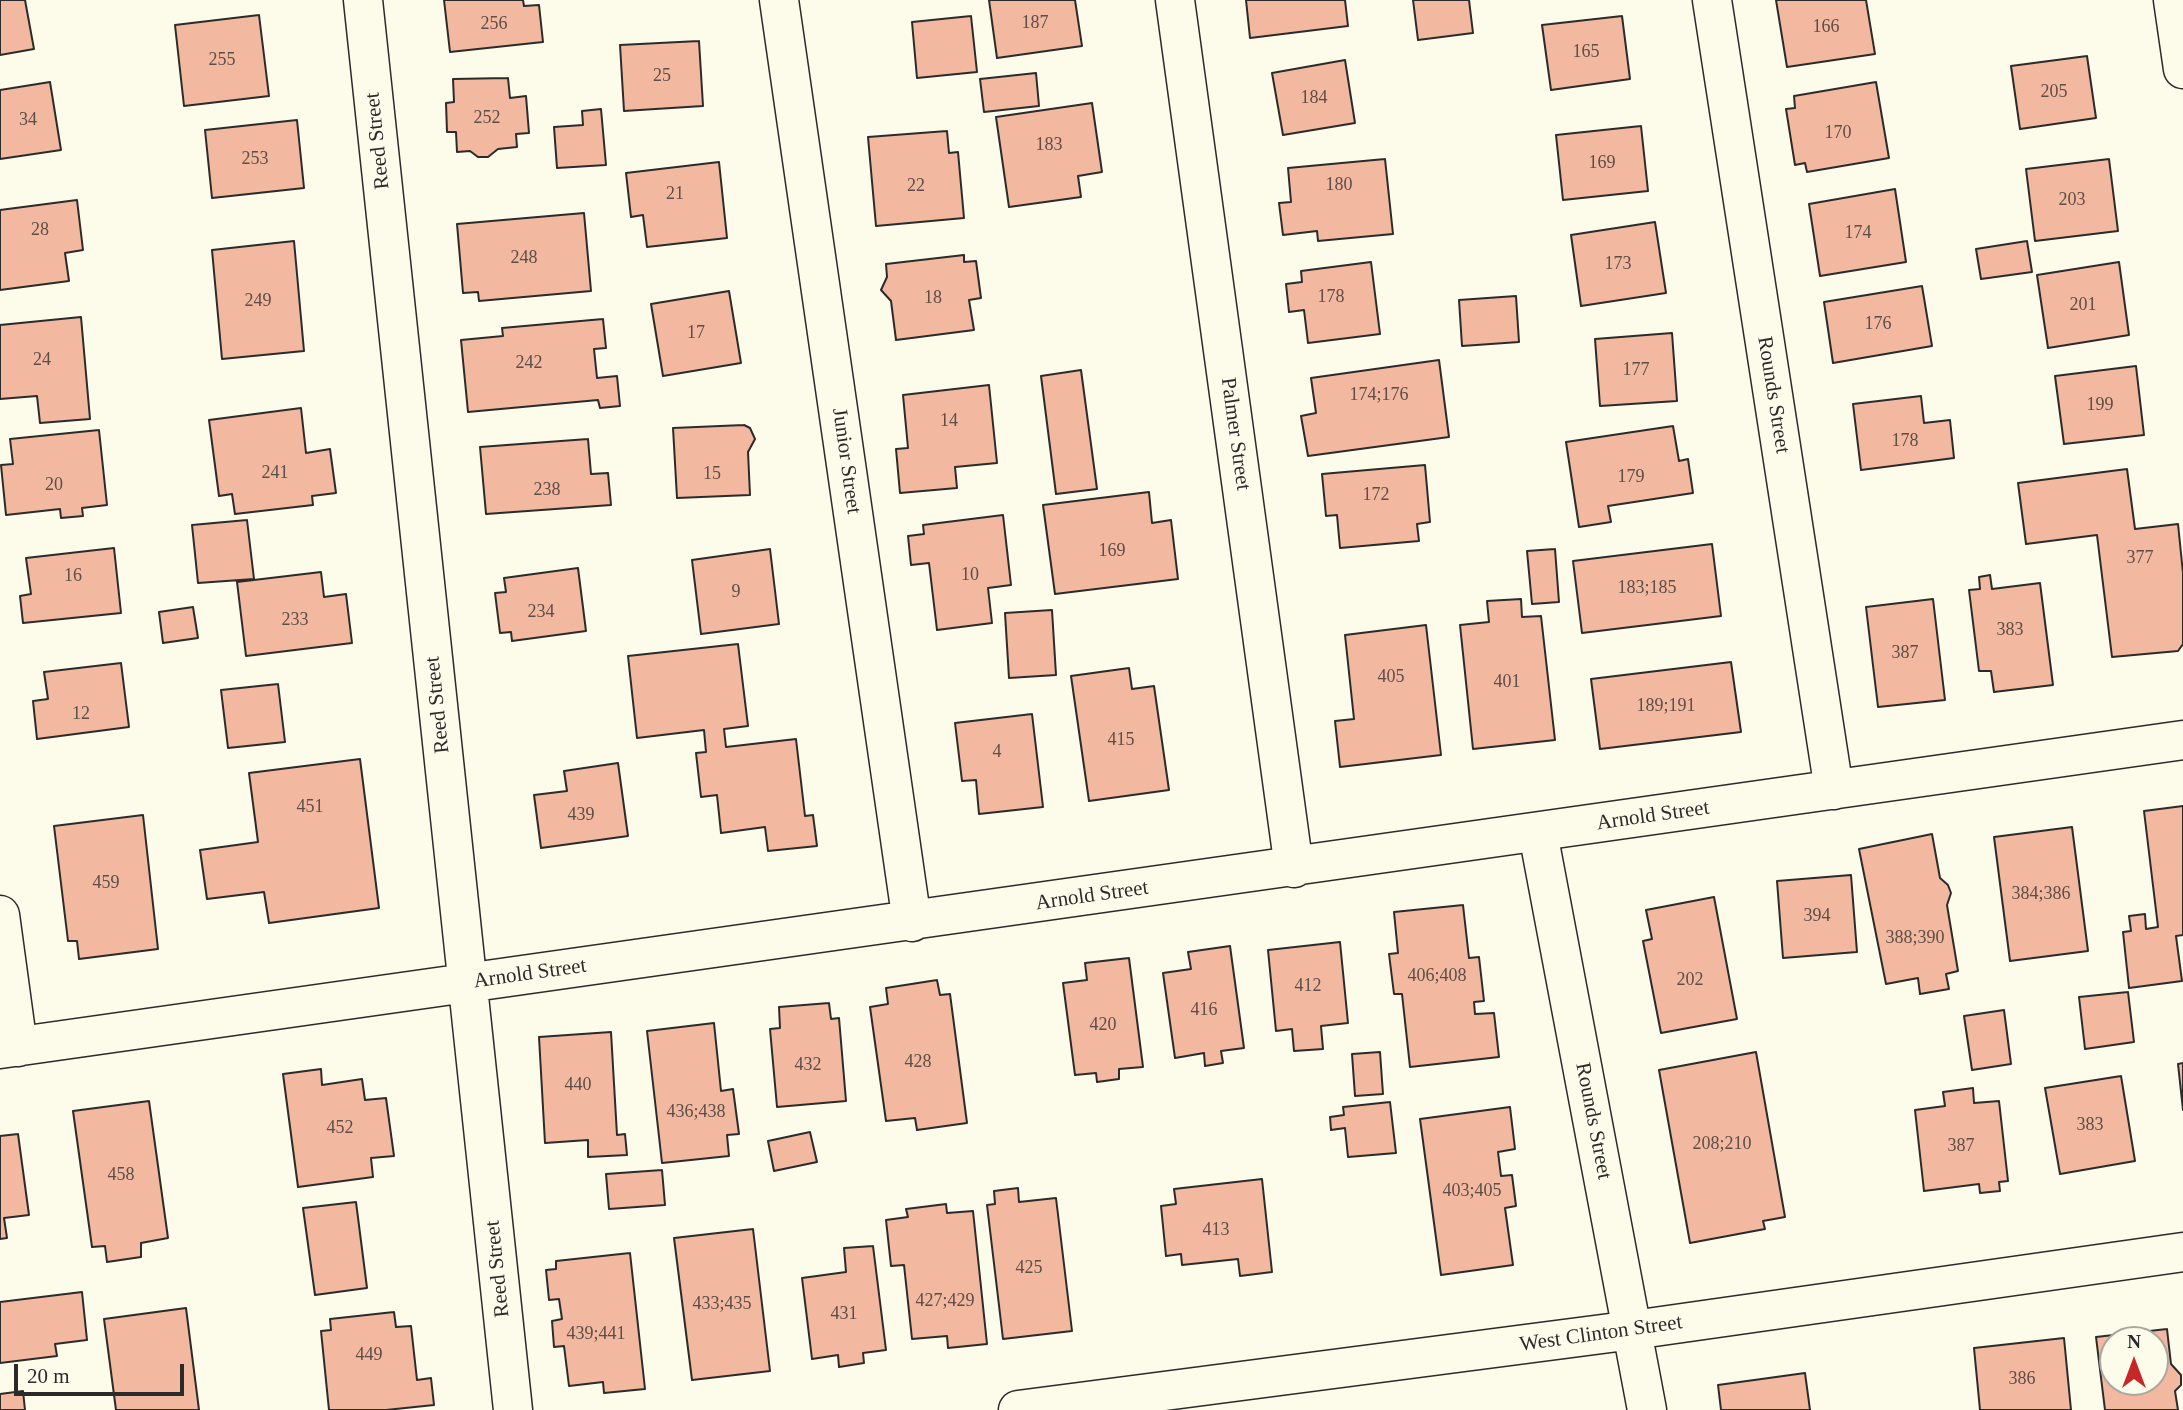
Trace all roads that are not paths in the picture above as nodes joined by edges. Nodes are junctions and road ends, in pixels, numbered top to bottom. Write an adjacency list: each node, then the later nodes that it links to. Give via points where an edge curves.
1 (363, 0): 13 (street, Reed Street)
2 (779, 0): 12 (street, Junior Street)
3 (1175, 0): 10 (street, Palmer Street)
4 (1712, 0): 8 (street, Rounds Street)
5 (2173, 0): 6 (street)
6 (2183, 69)
7 (2183, 740): 8 (street, Arnold Street)
8 (1834, 790): 9 (street, Arnold Street)
9 (1538, 832): 10 (street, Arnold Street); 16 (street, Rounds Street)
10 (1294, 868): 12 (street, Arnold Street)
11 (0, 915): 14 (street)
12 (912, 922): 13 (street, Arnold Street)
13 (467, 983): 14 (street, Arnold Street); 17 (street, Reed Street)
14 (9, 1048)
15 (2183, 1252): 16 (street, West Clinton Street)
16 (1633, 1330): 18 (street, West Clinton Street); 19 (street, Rounds Street)
17 (513, 1410)
18 (1018, 1410)
19 (1647, 1410)

